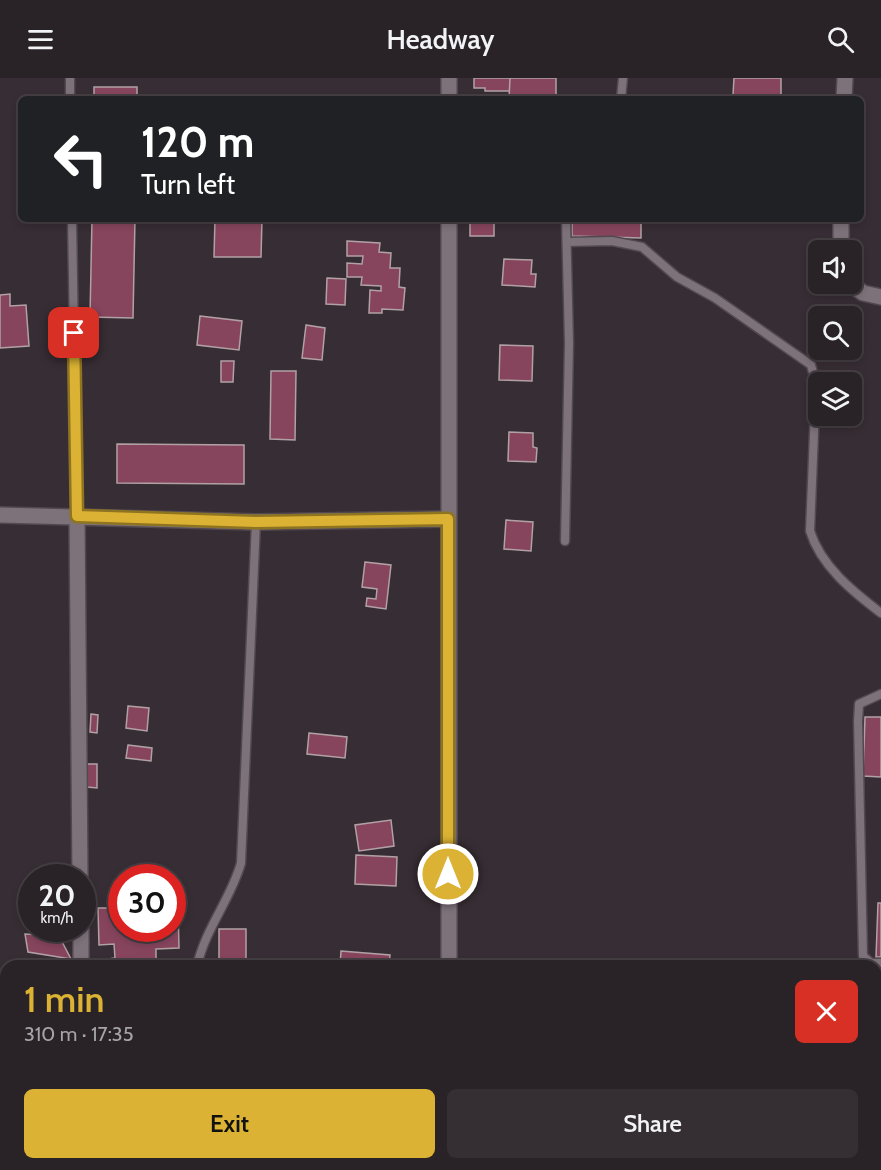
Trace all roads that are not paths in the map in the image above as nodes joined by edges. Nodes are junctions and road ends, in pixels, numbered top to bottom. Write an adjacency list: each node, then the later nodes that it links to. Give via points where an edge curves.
1 (70, 78): 5 (lane)
2 (449, 78): 6 (street)
3 (623, 78): 7 (lane)
4 (845, 78): 8 (street)
5 (70, 96)
6 (449, 96)
7 (621, 96)
8 (844, 96)
9 (72, 222): 18 (lane)
10 (449, 222): 19 (street)
11 (566, 222): 14 (lane)
12 (841, 222): 13 (street)
13 (841, 240)
14 (567, 242): 21 (lane); 22 (lane, via 612,241 642,247 676,277 715,298 812,365 816,384 810,531 815,548 836,574)
15 (862, 292): 16 (street)
16 (881, 297)
17 (0, 515): 18 (street)
18 (77, 516): 20 (street); 24 (street)
19 (448, 519): 20 (street); 28 (street)
20 (256, 522): 27 (lane, via 241,863 237,878 202,942)
21 (565, 541)
22 (881, 613)
23 (881, 694): 29 (lane, via 860,704 858,722 863,956)
24 (80, 864)
25 (81, 942): 26 (street)
26 (81, 960)
27 (198, 960)
28 (449, 960)
29 (868, 960)

